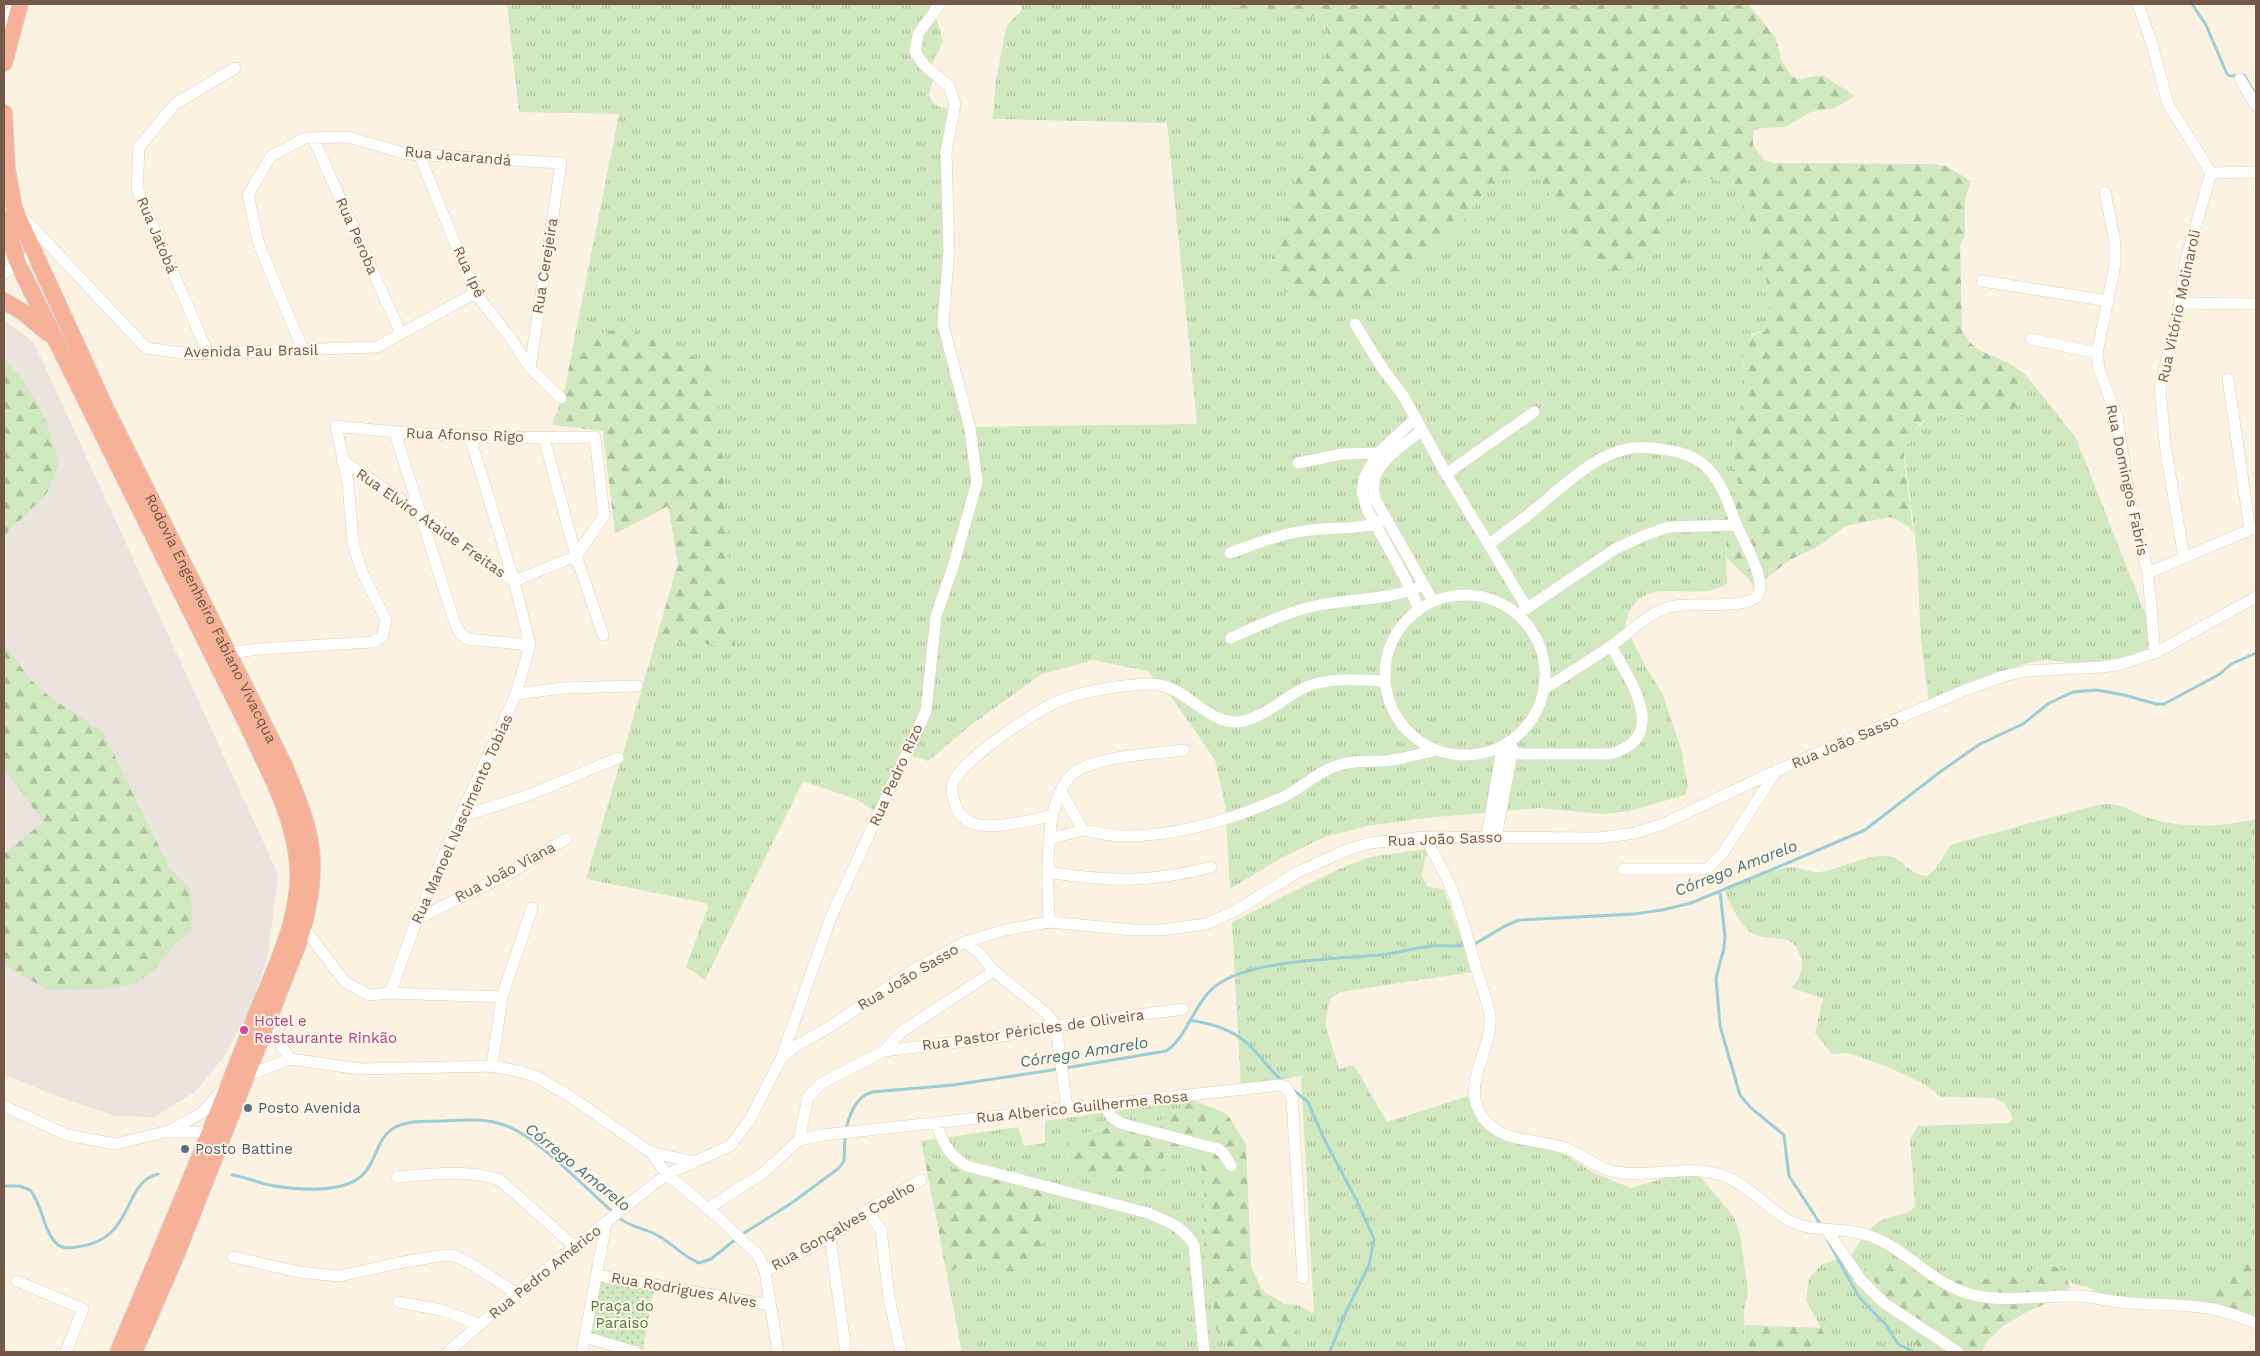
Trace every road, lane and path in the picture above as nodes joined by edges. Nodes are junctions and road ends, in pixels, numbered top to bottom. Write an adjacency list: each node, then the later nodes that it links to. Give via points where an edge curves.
1 (19, 4): 4 (street); 5 (highway)
2 (940, 4): 107 (street, Rua Pedro Rizo, via 918,34 915,52 924,65 949,86 955,104 946,152 949,250 943,324 970,429 977,482 936,616 926,711 831,917)
3 (2138, 4): 14 (street, via 2168,104)
4 (4, 24)
5 (4, 63)
6 (235, 68): 31 (street, Rua Jatobá, via 176,104 139,147 137,189)
7 (2240, 79): 8 (street)
8 (2256, 106)
9 (4, 113): 16 (highway, Rodovia Engenheiro Fabiano Vivacqua)
10 (313, 138): 11 (street, Rua Jacarandá, via 348,138 407,154); 26 (street, Rua Peroba); 29 (street, Rua Jacarandá, via 305,138 271,156 248,195 260,245)
11 (419, 154): 12 (street, Rua Jacarandá); 20 (street, Rua Ipê)
12 (561, 163): 32 (street, Rua Cerejeira)
13 (2256, 172): 14 (street)
14 (2211, 173): 23 (street, Rua Vitório Molinaroli, via 2191,236)
15 (2105, 192): 22 (street, Rua Domingos Fabris, via 2115,243)
16 (9, 213): 17 (highway, Rodovia Engenheiro Fabiano Vivacqua); 18 (highway, Rodovia Engenheiro Fabiano Vivacqua); 31 (street, Avenida Pau Brasil, via 146,348)
17 (33, 251): 18 (street, via 27,260); 36 (highway, Rodovia Engenheiro Fabiano Vivacqua)
18 (11, 270): 27 (highway, Rodovia Engenheiro Fabiano Vivacqua)
19 (1982, 281): 22 (street)
20 (475, 294): 26 (street, Avenida Pau Brasil); 32 (street, Rua Ipê)
21 (4, 301): 27 (highway)
22 (2109, 302): 30 (street, Rua Domingos Fabris)
23 (2180, 303): 24 (street); 55 (street, Rua Vitório Molinaroli, via 2160,389 2166,451)
24 (2256, 304)
25 (1354, 324): 38 (street)
26 (401, 334): 29 (street, Avenida Pau Brasil, via 377,347)
27 (53, 337): 34 (highway, Rodovia Engenheiro Fabiano Vivacqua)
28 (2030, 339): 30 (street)
29 (303, 350): 31 (street, Avenida Pau Brasil)
30 (2097, 353): 58 (street, Rua Domingos Fabris, via 2099,369 2116,417 2130,503)
31 (208, 354)
32 (530, 368): 35 (street, Rua Ipê)
33 (2228, 378): 51 (street)
34 (82, 393): 36 (highway); 57 (highway, Rodovia Engenheiro Fabiano Vivacqua)
35 (561, 398)
36 (106, 408): 56 (highway, Rodovia Engenheiro Fabiano Vivacqua)
37 (1534, 412): 46 (street)
38 (1416, 418): 39 (street); 43 (street)
39 (1422, 430): 46 (street); 48 (street, via 1377,473 1374,499)
40 (395, 433): 41 (street, Rua Afonso Rigo); 44 (street, Rua Afonso Rigo, via 336,426); 47 (street)
41 (470, 437): 42 (street, Rua Afonso Rigo); 59 (street)
42 (544, 438): 54 (street); 54 (street, Rua Afonso Rigo, via 595,437 604,516)
43 (1378, 453): 45 (street, via 1342,454); 49 (street, via 1364,478 1362,492)
44 (342, 460): 47 (street, Rua Elviro Ataide Freitas); 71 (street, via 348,483 353,543 362,572 386,620 382,637 372,642)
45 (1298, 462)
46 (1446, 474): 52 (street)
47 (422, 514): 59 (street, Rua Elviro Ataide Freitas); 69 (street, via 460,633 467,639)
48 (1386, 520): 49 (street); 60 (street)
49 (1375, 524): 53 (street, via 1278,535); 61 (street)
50 (1737, 525): 52 (street, via 1722,489 1698,460 1683,452 1632,448 1588,466); 64 (street, via 1668,527 1643,536 1615,549); 70 (street, via 1759,580 1759,594 1753,600 1673,606 1650,616)
51 (2253, 529): 55 (street)
52 (1489, 544): 64 (street)
53 (1230, 553)
54 (576, 556): 59 (street, Rua Elviro Ataide Freitas); 67 (street)
55 (2184, 558): 58 (street)
56 (183, 561): 57 (highway); 71 (highway, Rodovia Engenheiro Fabiano Vivacqua)
57 (168, 568): 77 (highway, Rodovia Engenheiro Fabiano Vivacqua)
58 (2148, 574): 72 (street, Rua Domingos Fabris)
59 (514, 581): 69 (street)
60 (1425, 585): 61 (street); 63 (street)
61 (1412, 590): 65 (street); 68 (street, via 1306,607)
62 (2256, 597): 72 (street, Rua João Sasso)
63 (1433, 601): 65 (street); 66 (street, via 1455,595 1477,596 1498,602)
64 (1527, 608): 66 (street)
65 (1419, 609): 73 (street, via 1392,640 1386,660)
66 (1517, 615): 75 (street, via 1534,636 1541,653)
67 (603, 635)
68 (1231, 638)
69 (530, 645): 76 (street, Rua Manoel Nascimento Tobias)
70 (1612, 646): 75 (street); 80 (street, via 1639,696 1643,721 1638,738 1625,750 1610,754)
71 (229, 653): 77 (highway, Rodovia Engenheiro Fabiano Vivacqua)
72 (2155, 653): 82 (street, Rua João Sasso, via 2102,667 2027,671 2004,676)
73 (1385, 681): 79 (street, via 1390,703 1401,723 1417,739); 84 (street, via 1343,681 1307,687 1263,713 1236,722 1216,716 1165,686 1128,685 1064,699 980,753 956,776 951,787 957,811 965,820 978,825 995,826)
74 (637, 686): 76 (street, via 563,688)
75 (1544, 689): 80 (street, via 1528,724)
76 (516, 694): 85 (street, Rua Manoel Nascimento Tobias)
77 (253, 719): 97 (highway, Rodovia Engenheiro Fabiano Vivacqua, via 300,805 310,839 312,862); 109 (highway, Rodovia Engenheiro Fabiano Vivacqua, via 286,812 298,868 293,914)
78 (1184, 750): 83 (street, via 1100,762 1081,768 1068,777)
79 (1437, 750): 80 (street, via 1470,755); 86 (street, via 1392,760 1339,765 1285,796 1183,830 1123,836)
80 (1505, 751): 87 (street)
81 (618, 758): 85 (street, via 529,795)
82 (1777, 770): 87 (street, Rua João Sasso, via 1663,824 1627,835 1599,838); 92 (street, via 1722,854 1706,869)
83 (1061, 791): 84 (street); 86 (street)
84 (1051, 816): 90 (street)
85 (460, 817): 95 (street, Rua Manoel Nascimento Tobias)
86 (1082, 830): 90 (street)
87 (1491, 837): 88 (street, Rua João Sasso)
88 (1425, 838): 96 (street, Rua João Sasso, via 1370,843 1349,849 1296,873 1235,911 1206,924 1133,930); 127 (street, via 1455,896 1490,1020 1474,1091 1482,1118 1491,1127 1511,1136 1572,1151 1607,1171 1716,1173 1744,1186 1802,1227)
89 (566, 839): 95 (street, Rua João Viana, via 506,875)
90 (1049, 839): 93 (street)
91 (1211, 867): 93 (street, via 1147,880)
92 (1623, 869)
93 (1048, 872): 96 (street)
94 (532, 908): 101 (street)
95 (417, 919): 100 (street, Rua Manoel Nascimento Tobias)
96 (1049, 922): 98 (street, Rua João Sasso)
97 (303, 927): 100 (street, via 345,982 369,995); 103 (highway, Rodovia Engenheiro Fabiano Vivacqua)
98 (965, 942): 99 (street); 107 (street, Rua João Sasso, via 890,984 831,1026 794,1047)
99 (994, 971): 104 (street, via 1046,1013); 105 (street, via 901,1032)
100 (390, 993): 101 (street)
101 (502, 996): 108 (street)
102 (1183, 1009): 104 (street, Rua Pastor Péricles de Oliveira)
103 (268, 1025): 106 (street); 109 (highway, Rodovia Engenheiro Fabiano Vivacqua)
104 (1056, 1026): 105 (street, Rua Pastor Péricles de Oliveira, via 991,1038); 112 (street)
105 (884, 1051): 117 (street, via 822,1083 808,1097)
106 (290, 1059): 108 (street, via 360,1069); 109 (street)
107 (781, 1059): 119 (street, Rua João Sasso, via 749,1121 730,1146)
108 (492, 1066): 118 (street, via 537,1077)
109 (240, 1076): 113 (street); 116 (highway, Rodovia Engenheiro Fabiano Vivacqua)
110 (1103, 1104): 112 (street, Rua Alberico Guilherme Rosa); 120 (street, via 1120,1123 1218,1149); 133 (street, Rua Alberico Guilherme Rosa, via 1280,1085 1286,1087 1292,1098)
111 (4, 1106): 115 (street, via 67,1135 89,1140 115,1144)
112 (1068, 1108): 114 (street, Rua Alberico Guilherme Rosa)
113 (202, 1113): 115 (street); 116 (street)
114 (936, 1123): 117 (street, Rua Alberico Guilherme Rosa); 150 (street, via 954,1158 968,1166 1148,1213 1188,1234 1194,1245)
115 (166, 1132): 116 (street)
116 (210, 1132): 142 (highway); 143 (highway, via 177,1253)
117 (800, 1140): 124 (street, via 763,1173)
118 (650, 1152): 119 (street); 121 (street)
119 (694, 1162): 121 (street, Rua João Sasso)
120 (1231, 1166)
121 (667, 1174): 124 (street); 126 (street, Rua Pedro Américo)
122 (397, 1177): 129 (street, via 446,1173 500,1180)
123 (921, 1180): 125 (street, Rua Gonçalves Coelho)
124 (708, 1208): 131 (street, via 758,1255)
125 (866, 1210): 128 (street, Rua Gonçalves Coelho); 149 (street, via 881,1230 889,1298)
126 (613, 1217): 129 (street, Rua Pedro Américo); 132 (street)
127 (1827, 1230): 138 (street, via 1870,1236 1945,1284 1979,1297 2080,1296 2213,1309); 151 (street, via 1873,1293)
128 (830, 1237): 131 (street, Rua Gonçalves Coelho); 148 (street)
129 (574, 1246): 135 (street, Rua Pedro Américo)
130 (233, 1257): 135 (street, via 299,1272 339,1276 452,1255)
131 (765, 1271): 137 (street)
132 (597, 1274): 137 (street, Rua Rodrigues Alves); 140 (street)
133 (1303, 1278)
134 (18, 1281): 141 (street, via 83,1309)
135 (516, 1293): 139 (street, Rua Pedro Américo)
136 (399, 1302): 139 (street, via 441,1310)
137 (770, 1305): 147 (street)
138 (2256, 1323)
139 (480, 1325): 144 (street, Rua Pedro Américo)
140 (585, 1337): 145 (street); 146 (street)
141 (66, 1352)
142 (118, 1352)
143 (134, 1352)
144 (448, 1352)
145 (582, 1352)
146 (636, 1352)
147 (778, 1352)
148 (846, 1352)
149 (901, 1352)
150 (1204, 1352)
151 (1958, 1352)

